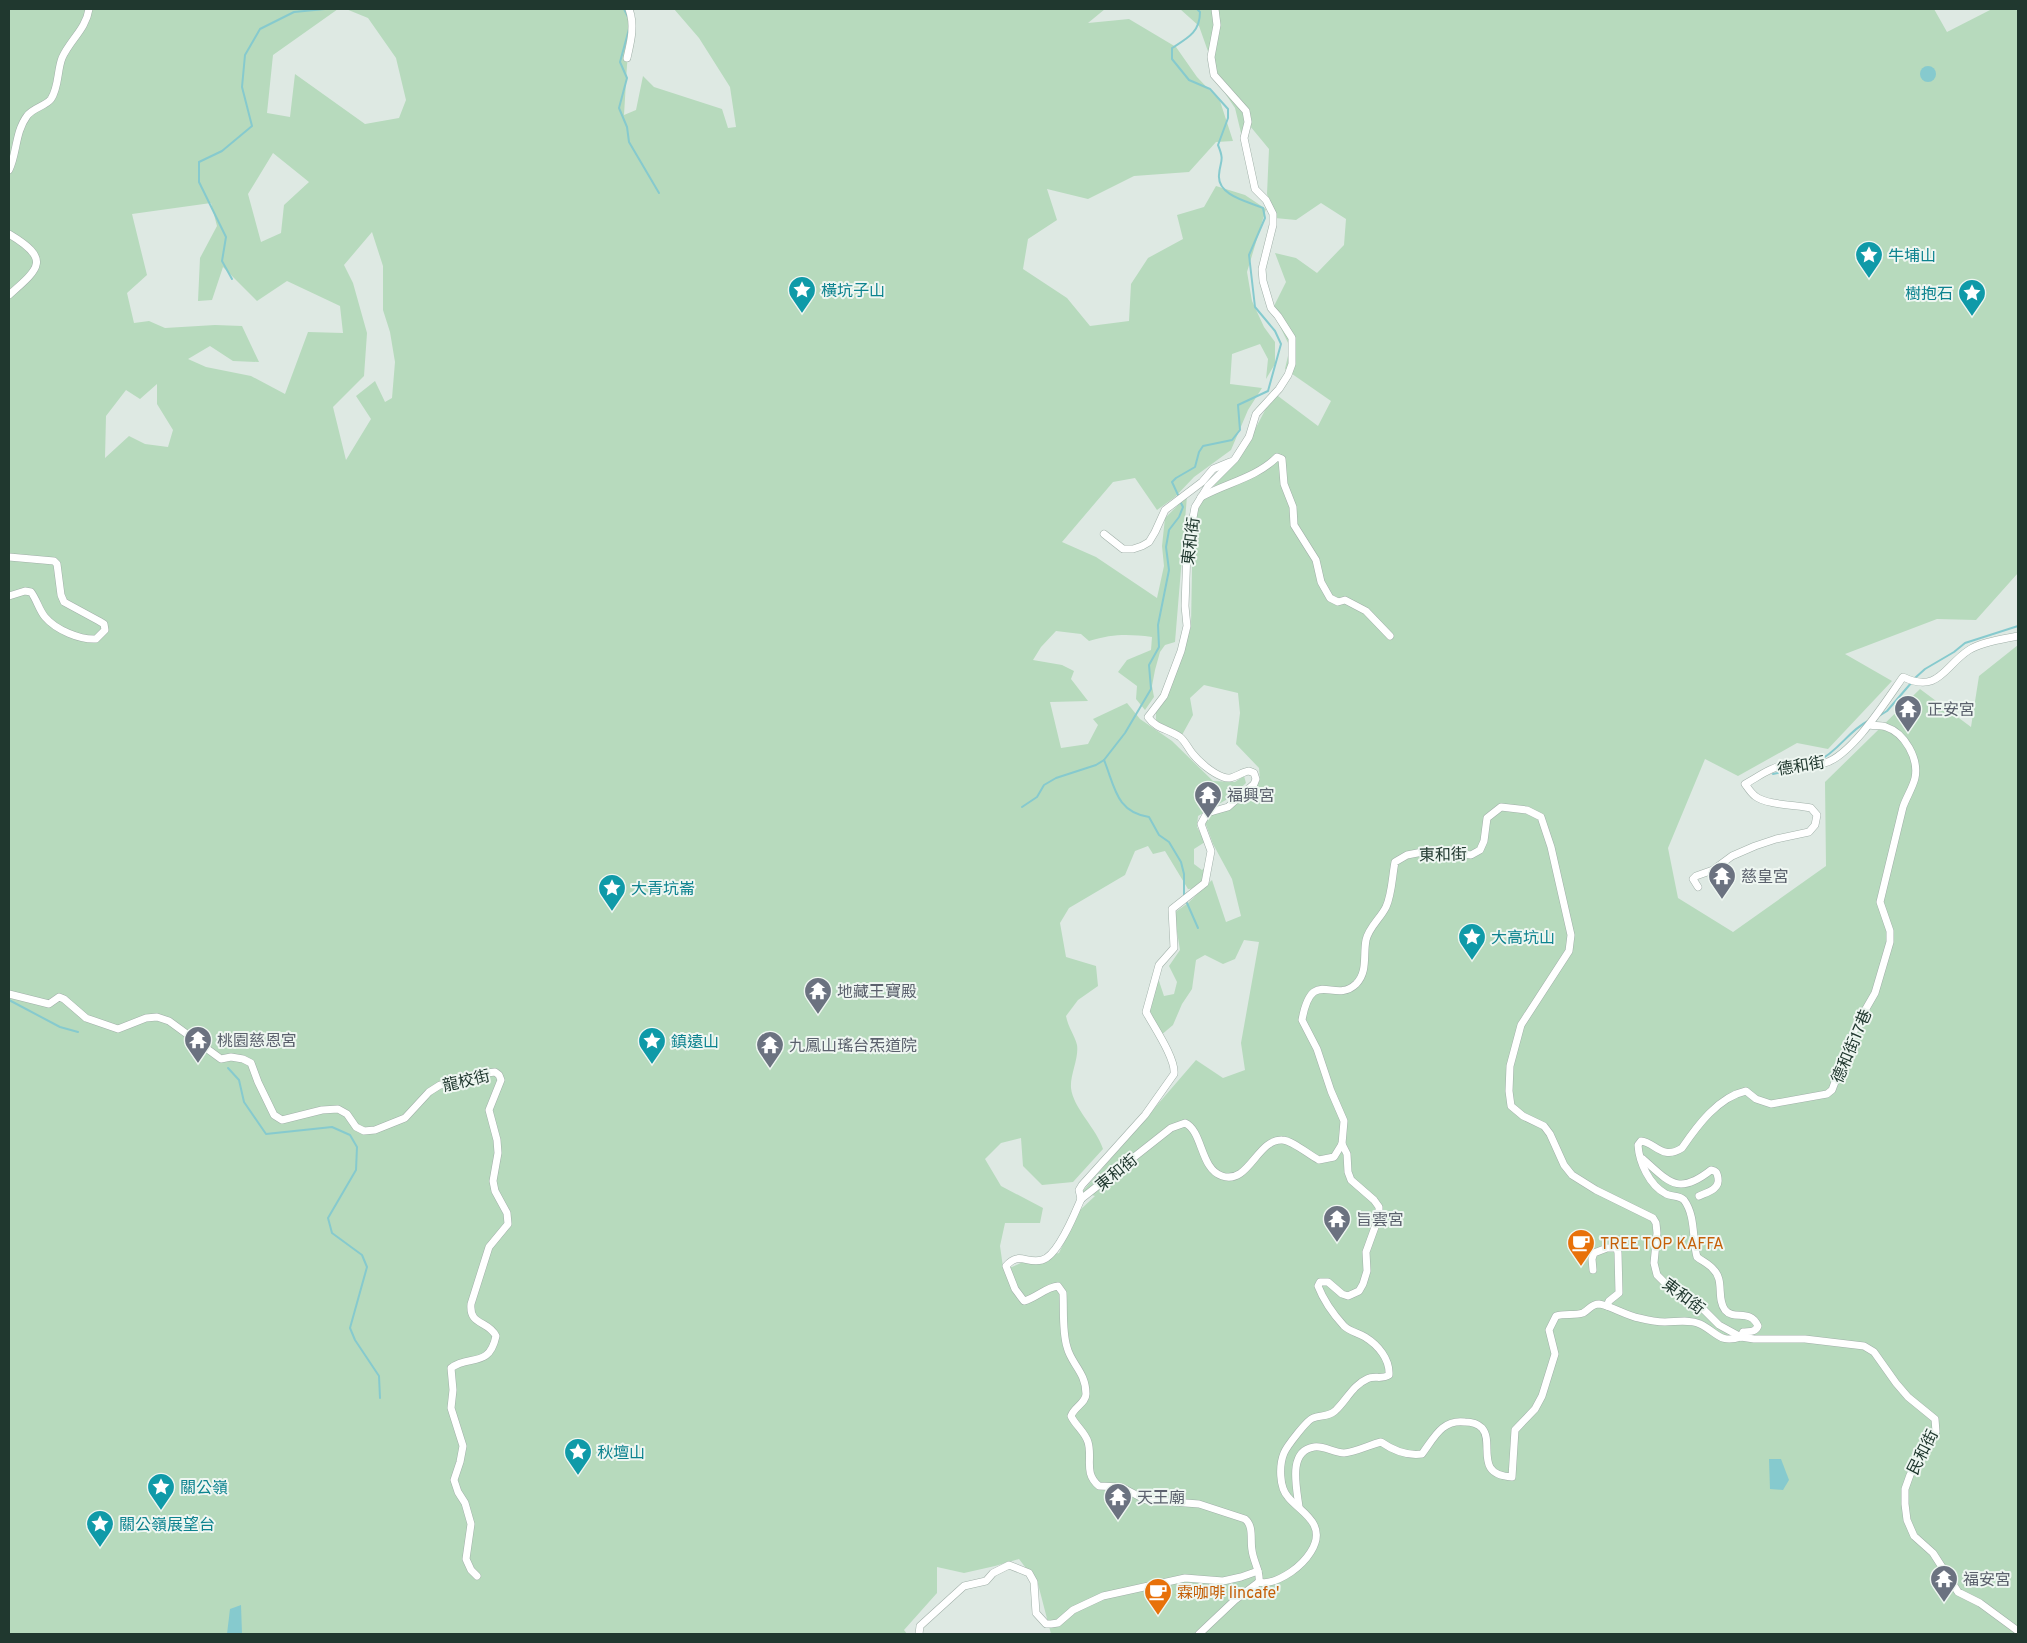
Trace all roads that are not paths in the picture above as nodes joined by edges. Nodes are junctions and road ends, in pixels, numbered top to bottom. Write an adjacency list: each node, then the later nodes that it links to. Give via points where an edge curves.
1 (89, 9): 5 (street, via 82,30 61,61 50,100 27,115 20,128)
2 (629, 9): 4 (street, via 632,38)
3 (1215, 9): 8 (street, 東和街, via 1217,24 1211,57 1214,75 1246,112 1248,122 1244,138 1255,189 1273,214 1262,269 1263,281 1270,308 1292,338 1293,349 1288,375 1256,414 1249,437)
4 (627, 58)
5 (9, 170)
6 (9, 234): 7 (street, via 31,250 37,264 31,277)
7 (9, 295)
8 (1232, 461): 9 (street, 東和街); 10 (street, via 1213,468 1202,482 1165,510 1149,542 1142,546 1123,549)
9 (1198, 498): 13 (street, via 1264,469 1277,457 1282,459 1284,484 1293,507 1294,525 1316,560 1321,582 1330,598 1338,602 1345,600 1366,611); 21 (street, 東和街, via 1187,550 1184,606 1187,626 1164,696 1148,717 1154,725 1183,739 1194,755 1213,772 1230,778 1249,771 1256,779 1228,807 1207,813 1203,818 1201,824 1211,851 1205,883 1172,909 1174,948 1159,964 1146,1012 1175,1069 1174,1074 1145,1115 1082,1185 1079,1190)
10 (1104, 534)
11 (9, 557): 12 (street, via 54,561 64,602 99,620 105,630 96,638 82,637 49,621 31,592)
12 (9, 596)
13 (1390, 636)
14 (2018, 636): 15 (street, 德和街, via 1970,649 1934,681 1917,682 1903,677)
15 (1871, 723): 16 (street, 德和街, via 1845,753 1826,763 1777,766 1745,784 1765,802 1811,808 1816,815 1815,825 1802,835 1776,839 1732,856 1713,870 1696,876 1694,879); 19 (street, 德和街17巷, via 1887,727 1899,736 1910,749 1917,770 1903,808 1880,902 1890,931 1890,942 1874,993 1856,1026 1832,1090 1827,1094 1771,1104 1746,1092 1740,1093 1718,1106 1677,1152 1657,1150 1647,1141 1642,1141 1638,1144)
16 (1698, 887)
17 (9, 994): 27 (street, 龍校街, via 49,1004 59,997 86,1018 118,1029 146,1018 169,1021 221,1059 231,1057 251,1063 274,1115 282,1120 338,1109 347,1114 356,1127 364,1131 376,1130 405,1118 440,1085 465,1082 487,1073 499,1075 501,1080 489,1110 498,1153 493,1181 495,1192 507,1213 508,1224 488,1247 470,1312 496,1336 494,1346 479,1360 450,1368 451,1408 463,1446 454,1480 466,1503 471,1524 466,1559 470,1570)
18 (1342, 1144): 21 (street, 東和街, via 1334,1157 1319,1160 1282,1139 1270,1143 1240,1174 1221,1176 1207,1163 1199,1144 1184,1123 1176,1125); 24 (street, 東和街, via 1344,1121 1317,1049 1302,1020 1309,996 1322,989 1343,991 1357,983 1363,974 1366,939 1386,907 1395,862 1407,855 1433,850 1471,855 1480,850 1487,818 1492,812 1501,807 1537,813 1551,847 1571,935 1569,951 1521,1025 1510,1066 1511,1106 1544,1126 1572,1175 1653,1218 1658,1233 1654,1268 1662,1281 1698,1304 1719,1325); 25 (street, via 1351,1180 1374,1200 1379,1207 1378,1216 1366,1252 1367,1271 1359,1291 1348,1296 1328,1282 1320,1282 1318,1286 1344,1326 1374,1344 1390,1368 1385,1378 1369,1378 1358,1384 1333,1413 1312,1418 1284,1452 1282,1485)
19 (1640, 1157): 20 (street, via 1664,1179 1679,1184 1714,1171 1719,1183 1717,1187); 24 (street, via 1650,1180 1659,1189 1685,1201 1697,1257 1718,1275 1725,1310 1734,1315 1744,1314 1756,1322 1757,1329 1743,1332)
20 (1699, 1196)
21 (1081, 1199): 26 (street, via 1053,1253 1043,1260 1019,1258 1006,1266 1015,1289 1024,1301 1035,1298 1052,1286 1058,1286 1063,1292 1066,1346 1081,1372 1086,1393 1071,1416 1089,1444 1091,1477 1099,1486 1121,1487 1146,1500 1199,1504 1239,1516 1249,1522 1252,1553)
22 (1593, 1270): 23 (street, via 1594,1253 1617,1248 1619,1293)
23 (1606, 1306): 24 (street, 民和街, via 1639,1319 1690,1322 1700,1324 1717,1336 1731,1340); 25 (street, via 1592,1305 1585,1312 1556,1316 1551,1323 1549,1330 1555,1354 1535,1410 1515,1430 1512,1477 1494,1472 1489,1464 1482,1429 1473,1422 1456,1420 1436,1433 1422,1454 1401,1452 1381,1442 1345,1453 1315,1446 1307,1449 1299,1456 1296,1470)
24 (1741, 1337): 29 (street, 民和街, via 1840,1342 1864,1346 1874,1352 1896,1383 1935,1418 1936,1432 1924,1448 1905,1489 1907,1520 1914,1536 1933,1553 1958,1592 1980,1603)
25 (1298, 1507): 28 (street, via 1314,1524 1313,1550 1306,1560 1286,1575 1268,1583)
26 (1258, 1571): 28 (street); 30 (street, via 1223,1581 1186,1578 1103,1596 1073,1610 1058,1623 1046,1624 1036,1613 1034,1582 1029,1573 1009,1565 993,1573 986,1581 964,1586 920,1626)
27 (477, 1576)
28 (1259, 1582): 31 (street)
29 (2018, 1631)
30 (920, 1634)
31 (1199, 1634)

